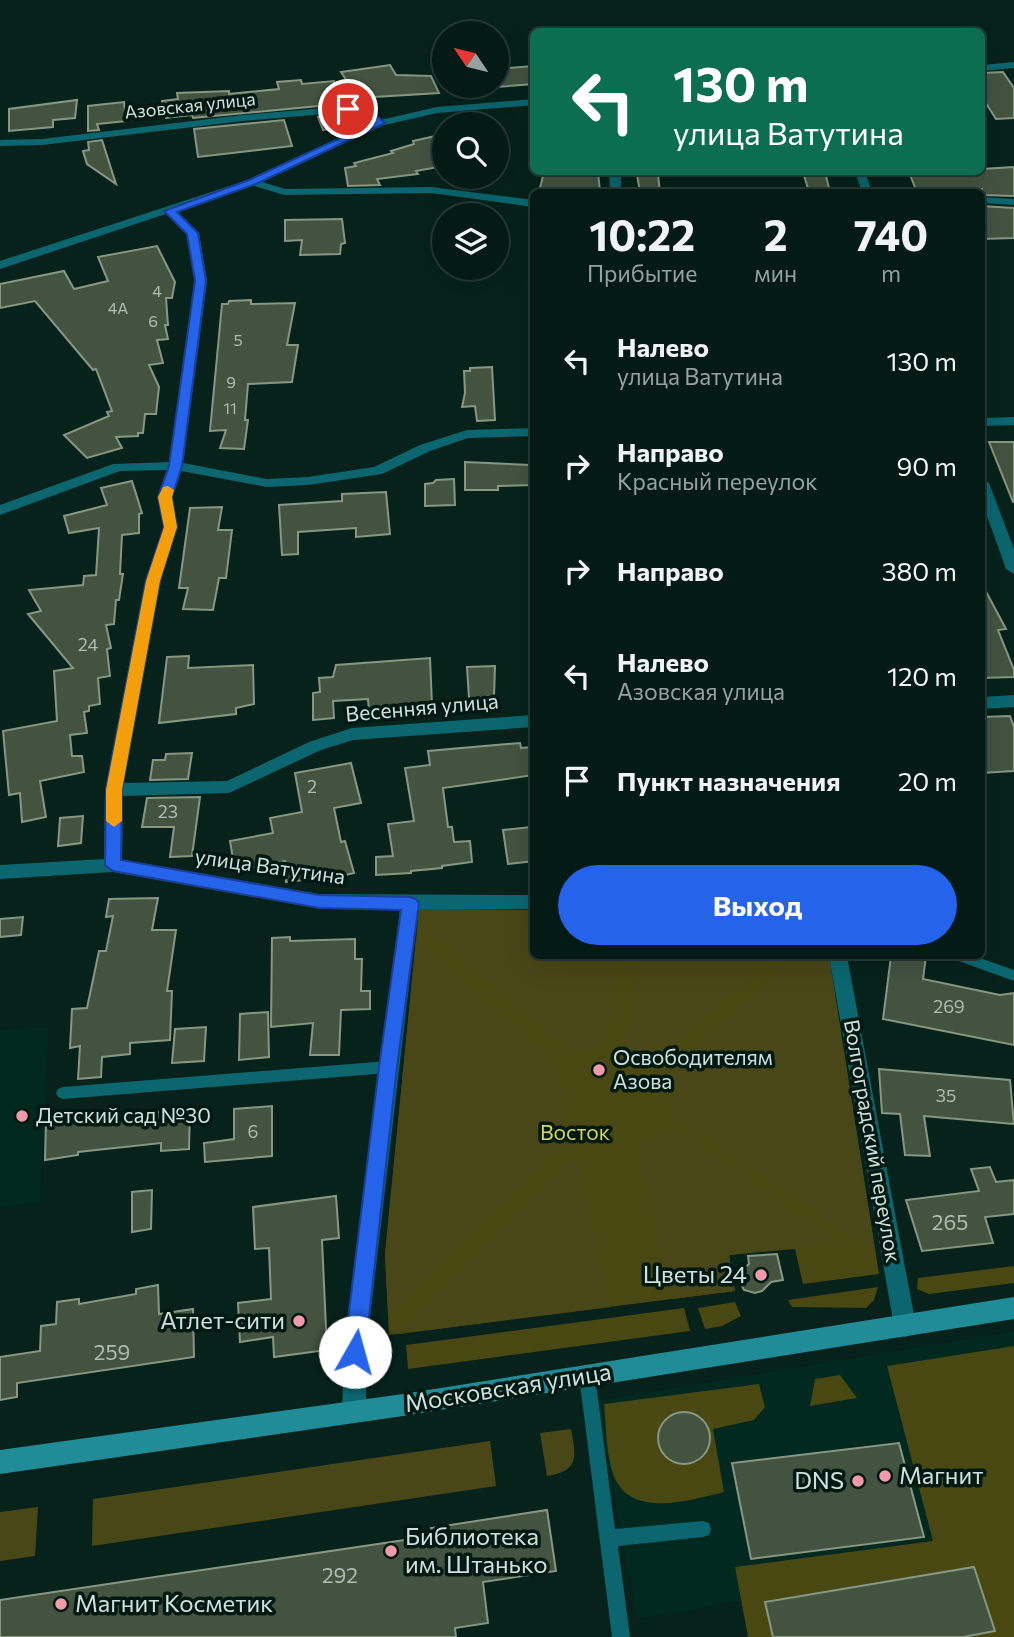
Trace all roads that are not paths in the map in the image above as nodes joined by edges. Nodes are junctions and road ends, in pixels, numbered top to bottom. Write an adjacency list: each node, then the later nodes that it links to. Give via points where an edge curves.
1 (1014, 65): 2 (street)
2 (985, 68)
3 (530, 102): 4 (street, via 437,110)
4 (380, 123): 5 (street, Азовская улица, via 368,113 348,109); 6 (street)
5 (0, 143)
6 (253, 182): 9 (street, via 284,192 431,190); 10 (street)
7 (985, 200): 8 (street)
8 (1014, 202)
9 (530, 203)
10 (169, 211): 11 (street); 15 (street, via 193,233 201,281)
11 (0, 265)
12 (1014, 421): 13 (street)
13 (985, 422)
14 (530, 432): 15 (street, via 467,435 425,448 377,471 308,481 229,478)
15 (176, 466): 17 (street, via 118,467); 22 (street, via 165,497 171,527 153,581)
16 (985, 491): 18 (street)
17 (0, 510)
18 (1014, 569)
19 (1014, 701): 20 (street)
20 (985, 703)
21 (530, 721): 22 (street, Весенняя улица, via 352,734 315,746 229,787)
22 (114, 790): 23 (street)
23 (113, 865): 24 (street, улица Ватутина); 26 (street, улица Ватутина, via 319,901)
24 (0, 872)
25 (530, 902): 26 (street, улица Ватутина)
26 (410, 903): 30 (street)
27 (839, 959): 33 (street, Волгоградский переулок)
28 (969, 959): 29 (lane)
29 (1014, 976)
30 (388, 1067): 31 (lane); 35 (street, via 355,1352)
31 (63, 1093)
32 (1014, 1308): 33 (main road, Московская улица)
33 (905, 1326): 34 (main road, Московская улица)
34 (587, 1376): 35 (main road, Московская улица); 38 (lane)
35 (354, 1411): 36 (main road, Московская улица)
36 (0, 1462)
37 (704, 1529): 38 (lane)
38 (608, 1538): 39 (lane)
39 (621, 1637)

